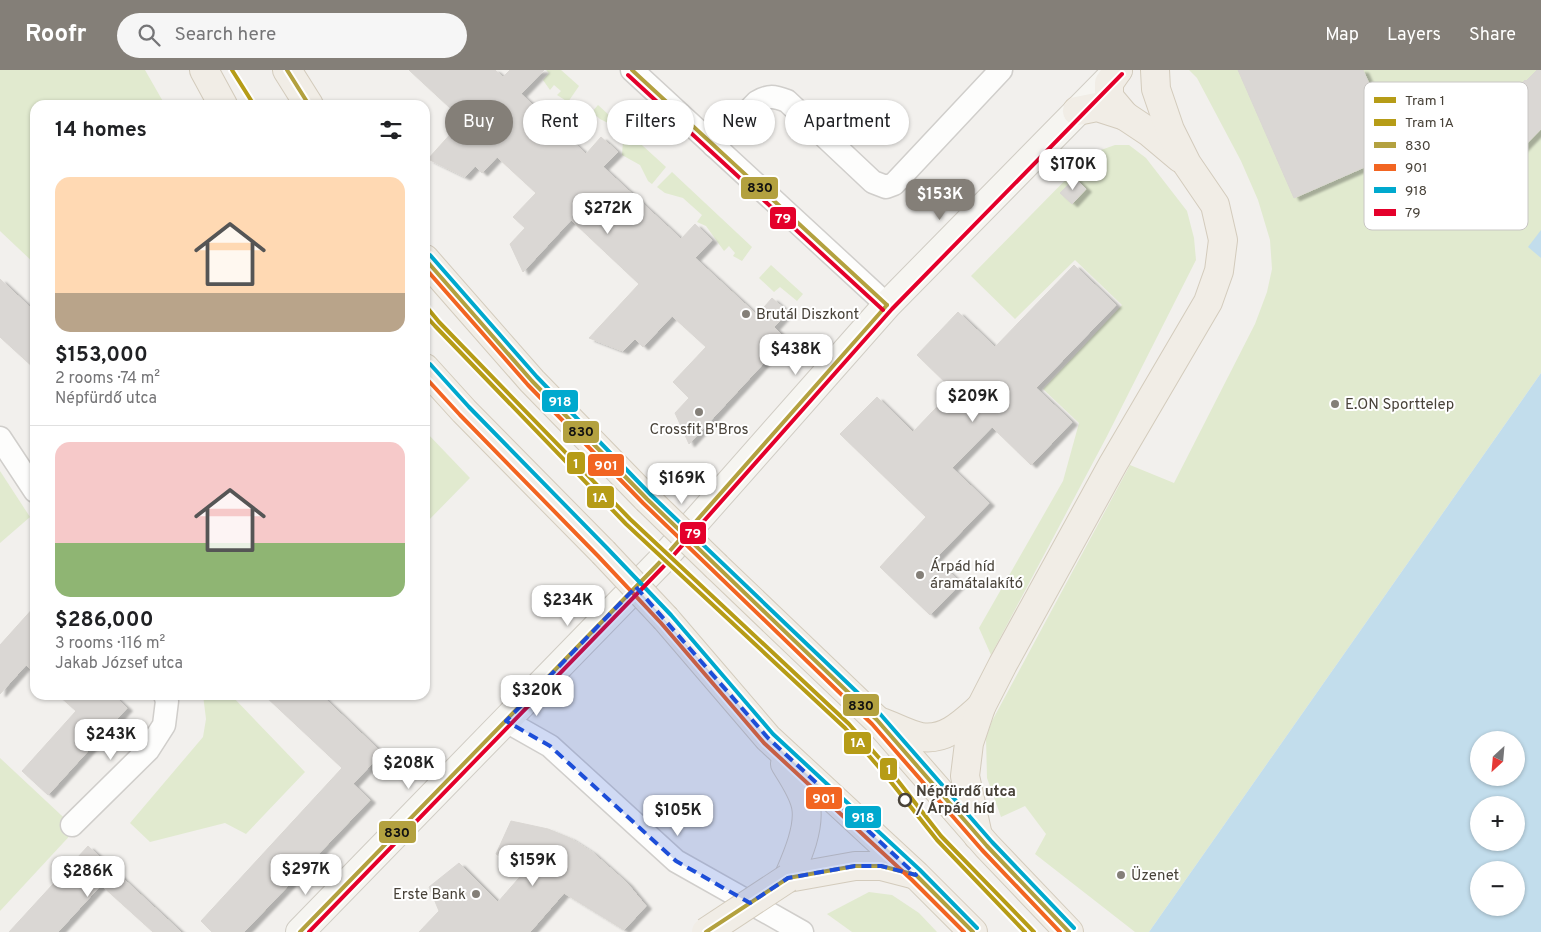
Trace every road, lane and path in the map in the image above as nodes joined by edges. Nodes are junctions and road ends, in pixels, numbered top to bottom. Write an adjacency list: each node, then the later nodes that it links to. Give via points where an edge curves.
1 (204, 70): 7 (main road)
2 (287, 70): 8 (main road)
3 (632, 70): 11 (street)
4 (1001, 70): 11 (street, via 894,184 886,187 873,182 786,102 776,97 757,102)
5 (1118, 70): 9 (street); 10 (main road, via 1108,83 1110,96)
6 (1155, 70): 12 (main road, via 1156,89 1163,110)
7 (220, 100)
8 (306, 100)
9 (1077, 111): 10 (main road, via 1098,107); 14 (street)
10 (1125, 116): 12 (main road)
11 (714, 146): 14 (street)
12 (1187, 164): 19 (main road, via 1215,205 1223,240 1219,271 1208,302 1108,472)
13 (430, 265): 20 (main road, bridge, via 532,381 647,499)
14 (887, 305): 21 (street, via 660,562)
15 (430, 374): 22 (main road, bridge, via 666,619)
16 (0, 438): 17 (street)
17 (30, 483)
18 (167, 700): 23 (street, via 164,725 148,750)
19 (981, 707): 20 (main road, via 939,737 920,737); 24 (main road, via 969,744 965,776)
20 (877, 720): 24 (main road)
21 (506, 721): 27 (street); 29 (street, via 550,746 676,862)
22 (768, 738): 25 (main road); 26 (main road, via 796,781 806,804 807,816 800,850)
23 (72, 825)
24 (982, 841): 31 (main road)
25 (916, 875): 26 (main road, via 881,866 854,866); 30 (main road)
26 (788, 878): 28 (main road, bridge)
27 (300, 932)
28 (706, 932)
29 (802, 932)
30 (974, 932)
31 (1069, 932)

